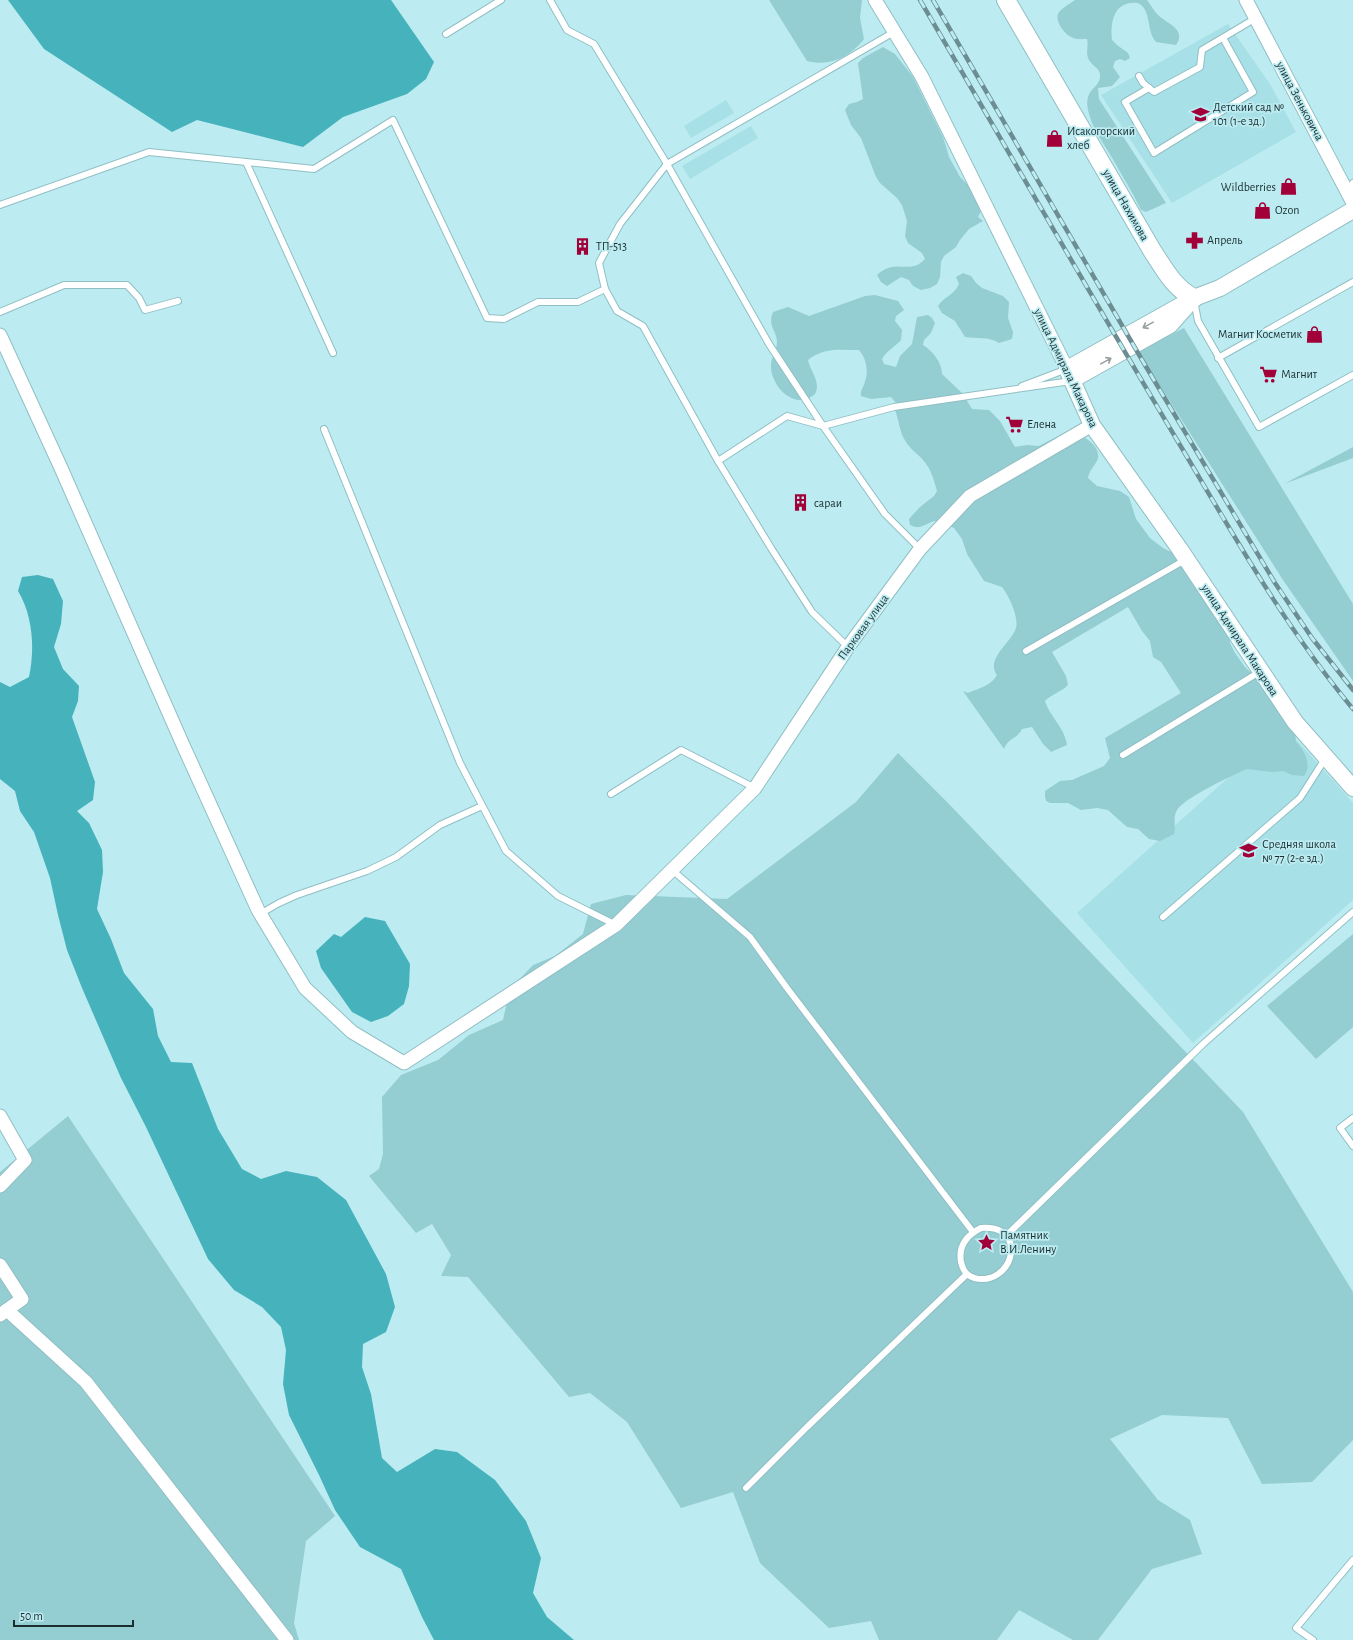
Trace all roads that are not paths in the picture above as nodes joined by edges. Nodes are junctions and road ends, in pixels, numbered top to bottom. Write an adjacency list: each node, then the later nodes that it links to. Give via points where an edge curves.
1 (501, 0): 8 (lane)
2 (550, 0): 13 (lane, via 567,30 594,44)
3 (876, 0): 7 (street, улица Адмирала Макарова)
4 (1006, 0): 19 (main road, улица Нахимова, via 1153,252 1172,281 1184,293)
5 (1246, 0): 6 (street, улица Зеньковича)
6 (1256, 18): 9 (lane); 14 (street, улица Зеньковича)
7 (895, 31): 13 (lane); 25 (street, улица Адмирала Макарова, via 922,77)
8 (446, 34)
9 (1223, 38): 11 (lane, via 1202,50 1200,67 1154,92); 11 (lane, via 1253,92 1154,152 1125,102)
10 (1139, 76): 11 (lane)
11 (1149, 88)
12 (246, 162): 15 (lane, via 149,152); 18 (lane, via 314,169 393,120 487,318 504,319 538,302 578,302); 23 (lane)
13 (667, 164): 18 (lane, via 620,224 599,263); 29 (lane, via 769,344)
14 (1351, 193)
15 (0, 205)
16 (1353, 210): 19 (street, via 1220,288)
17 (1353, 282): 24 (lane)
18 (604, 289): 31 (lane, via 617,311 643,326)
19 (1194, 298): 24 (lane, via 1198,321); 25 (street)
20 (178, 301): 21 (lane, via 145,310 139,298 127,285 64,285)
21 (0, 312)
22 (0, 335): 44 (street)
23 (333, 353)
24 (1218, 358): 26 (lane, via 1259,427)
25 (1070, 375): 27 (lane); 27 (lane); 28 (street, улица Адмирала Макарова)
26 (1353, 375)
27 (1008, 391): 29 (lane, via 894,407)
28 (1092, 425): 32 (street, Парковая улица, via 970,496); 33 (street, улица Адмирала Макарова)
29 (823, 426): 31 (lane, via 787,416); 32 (lane, via 885,514)
30 (324, 429): 42 (lane, via 460,763)
31 (718, 461): 34 (lane, via 812,612)
32 (920, 549): 34 (street, Парковая улица)
33 (1187, 559): 35 (lane); 36 (street, улица Адмирала Макарова)
34 (848, 647): 39 (street, Парковая улица)
35 (1026, 651)
36 (1261, 671): 37 (lane); 38 (street, улица Адмирала Макарова, via 1294,722)
37 (1123, 755)
38 (1326, 758): 40 (street, улица Адмирала Макарова); 46 (lane, via 1300,798)
39 (755, 788): 41 (lane, via 681,750); 43 (street, Парковая улица)
40 (1353, 788)
41 (611, 794)
42 (482, 806): 44 (lane, via 440,825 396,858 367,871 297,895); 48 (lane, via 506,851 558,896)
43 (672, 870): 48 (street, Парковая улица); 53 (lane, via 750,937)
44 (260, 914): 48 (street, Парковая улица, via 305,988 352,1032 404,1063)
45 (1351, 914): 47 (lane); 54 (lane, via 1203,1044)
46 (1163, 917)
47 (1353, 921)
48 (616, 925)
49 (0, 1116): 52 (street, via 25,1160)
50 (1353, 1118): 51 (lane, via 1340,1128)
51 (1353, 1146)
52 (0, 1186)
53 (972, 1232): 54 (lane, via 981,1228 991,1228); 56 (lane, via 961,1247 960,1256)
54 (1008, 1235): 56 (lane, via 1011,1254 1009,1263 1003,1271 985,1279)
55 (0, 1265): 57 (street, via 22,1299)
56 (966, 1274): 58 (lane)
57 (4, 1312): 60 (street, via 86,1382)
58 (746, 1488)
59 (1353, 1560): 61 (lane, via 1296,1628)
60 (287, 1640)
61 (1313, 1640)

